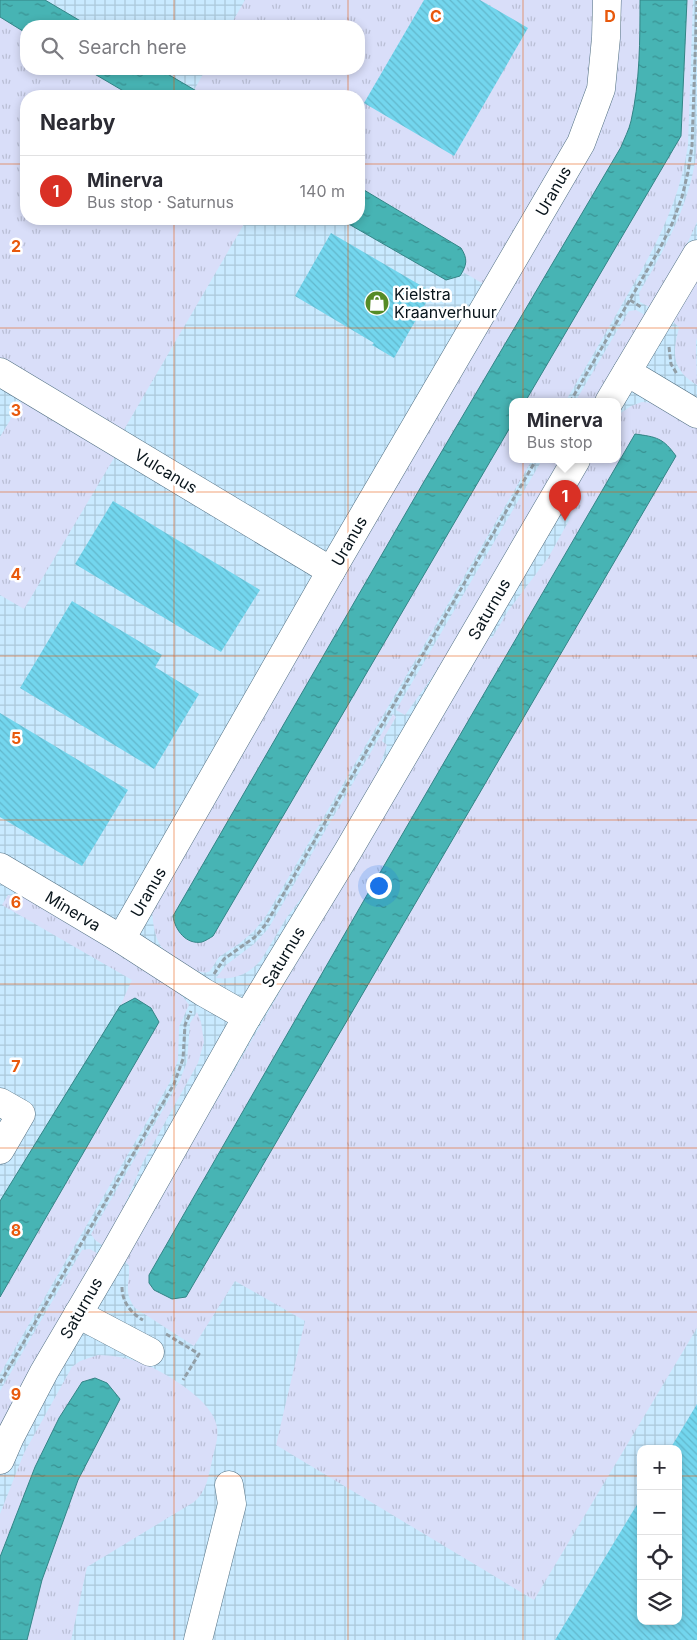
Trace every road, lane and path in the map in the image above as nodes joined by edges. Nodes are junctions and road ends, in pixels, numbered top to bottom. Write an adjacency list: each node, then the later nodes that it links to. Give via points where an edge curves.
1 (607, 0): 13 (street, Uranus, via 601,89 581,143)
2 (697, 0): 8 (path, via 692,146 682,197 659,250)
3 (696, 249): 6 (street)
4 (670, 343): 7 (path, via 671,364)
5 (0, 372): 13 (street, Vulcanus)
6 (627, 372): 9 (street); 10 (street)
7 (681, 379)
8 (572, 398)
9 (611, 398)
10 (697, 414)
11 (534, 463): 16 (path, via 266,924 255,937 224,959)
12 (574, 463): 18 (street, Saturnus)
13 (331, 571): 15 (street, Uranus)
14 (2, 872): 15 (street, Minerva)
15 (121, 939): 18 (street)
16 (212, 976)
17 (194, 1008): 26 (path, via 185,1025 183,1059 174,1084)
18 (247, 1018): 22 (street, Saturnus)
19 (0, 1102): 20 (street, via 22,1114)
20 (0, 1150)
21 (123, 1281): 23 (path, via 122,1292 126,1302)
22 (78, 1314): 24 (street); 27 (street, Saturnus, via 26,1406)
23 (148, 1323)
24 (157, 1342): 25 (path, via 199,1354)
25 (183, 1380)
26 (0, 1383)
27 (0, 1460)
28 (229, 1485): 29 (street, via 232,1504)
29 (198, 1640)

